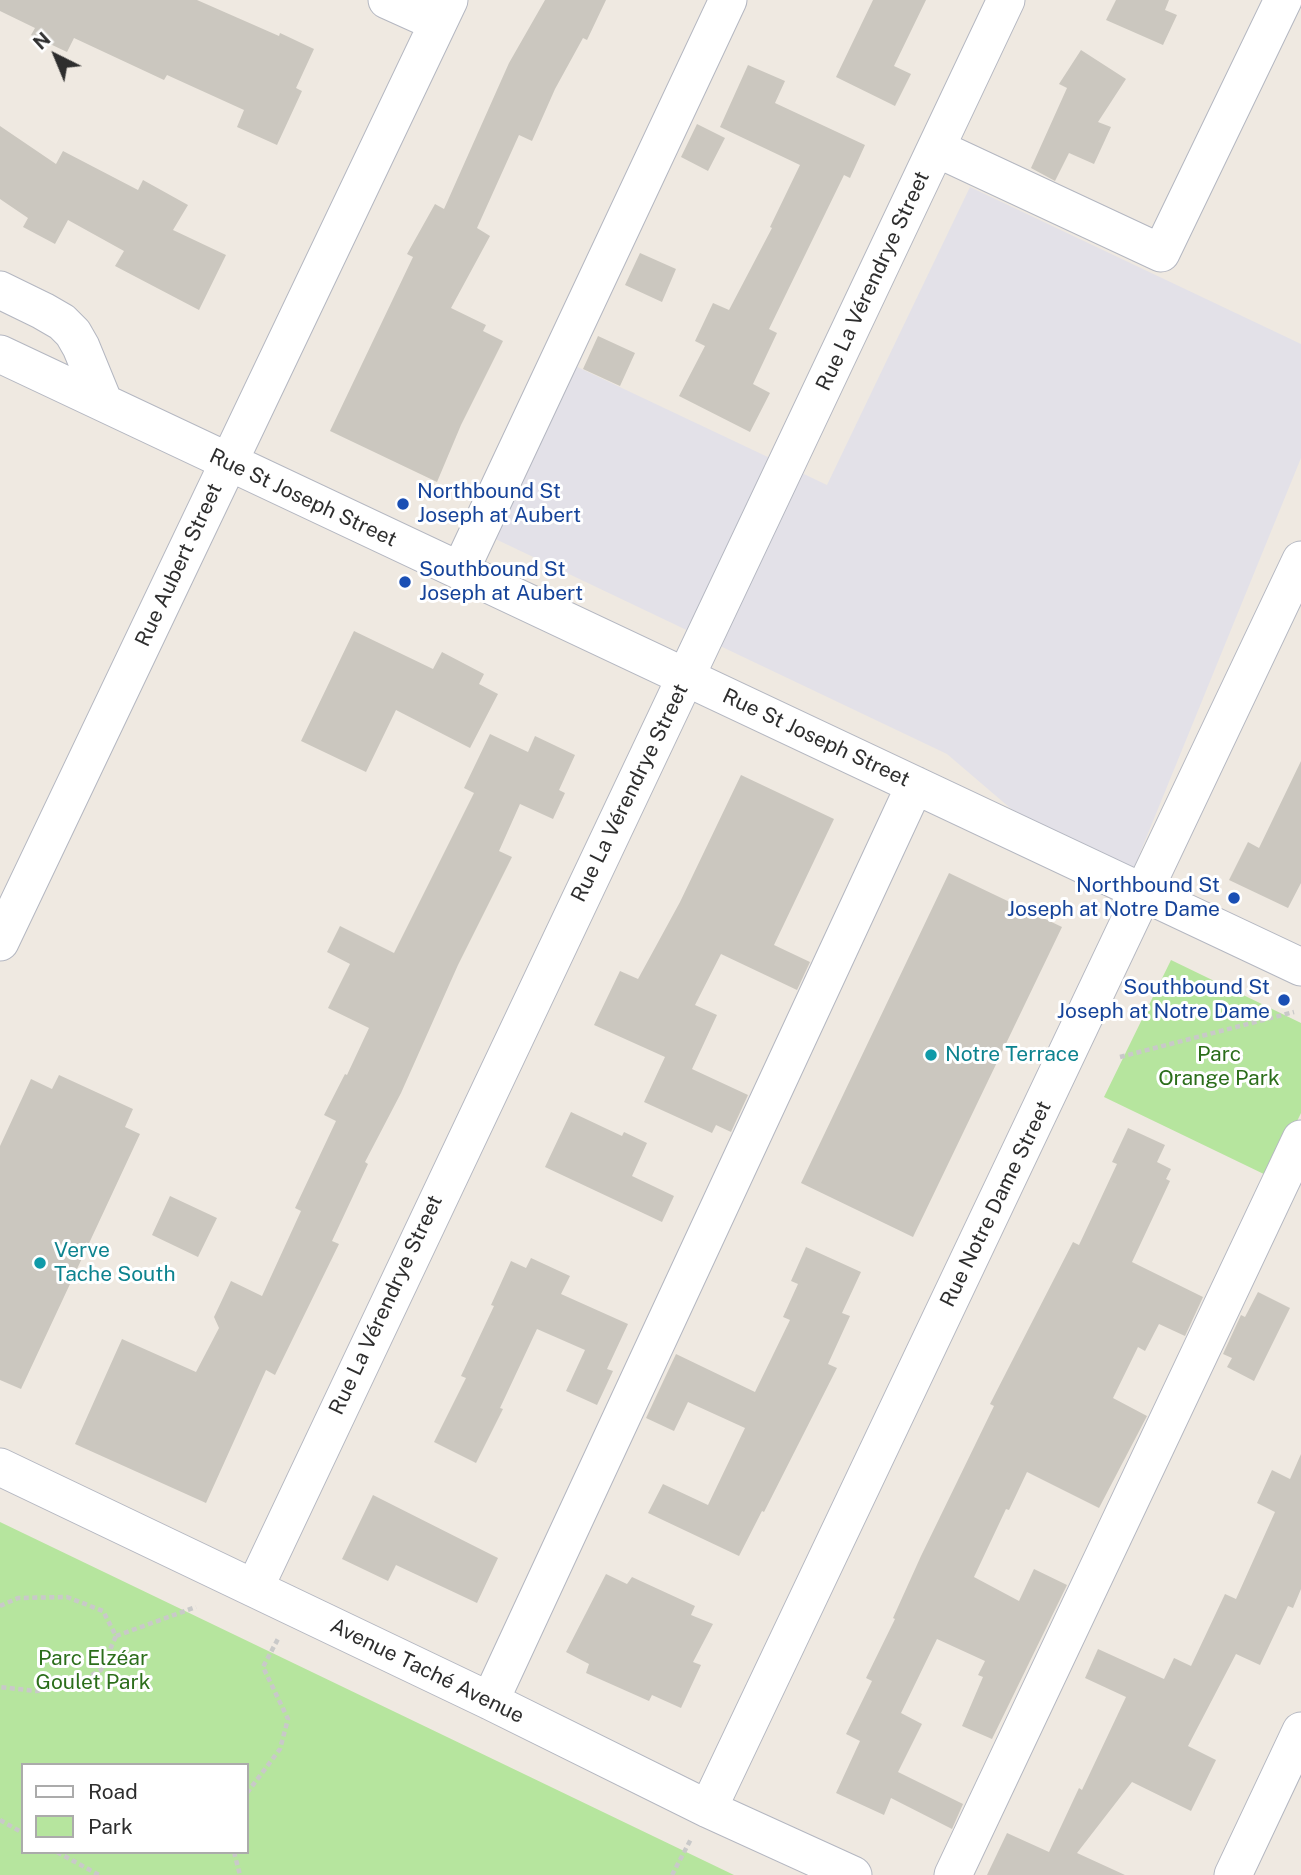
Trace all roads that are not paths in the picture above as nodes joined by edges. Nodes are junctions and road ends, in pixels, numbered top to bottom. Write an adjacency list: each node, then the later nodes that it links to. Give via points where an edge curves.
1 (387, 0): 5 (street)
2 (728, 0): 12 (street)
3 (1006, 0): 6 (street, Rue La Vérendrye Street)
4 (1283, 0): 6 (street, via 1161,253)
5 (443, 11): 10 (street, Rue Aubert Street)
6 (936, 148): 13 (street, Rue La Vérendrye Street)
7 (0, 290): 9 (street, via 62,322 73,333)
8 (0, 354): 9 (street, Rue St Joseph Street)
9 (104, 403): 10 (street, Rue St Joseph Street)
10 (228, 462): 12 (street, Rue St Joseph Street); 16 (street, Rue Aubert Street)
11 (1301, 561): 15 (street, Rue Notre Dame Street)
12 (460, 571): 13 (street, Rue St Joseph Street)
13 (685, 677): 14 (street, Rue St Joseph Street); 20 (street, Rue La Vérendrye Street)
14 (915, 785): 15 (street, Rue St Joseph Street); 21 (street)
15 (1144, 893): 17 (street, Rue St Joseph Street); 23 (street, Rue Notre Dame Street)
16 (0, 942)
17 (1301, 967)
18 (1301, 1139): 25 (street)
19 (0, 1467): 20 (street, Avenue Taché Avenue)
20 (254, 1587): 21 (street, Avenue Taché Avenue)
21 (490, 1700): 23 (street, Avenue Taché Avenue)
22 (1301, 1731): 26 (street)
23 (708, 1809): 24 (street, Avenue Taché Avenue)
24 (853, 1875)
25 (953, 1875)
26 (1233, 1875)

